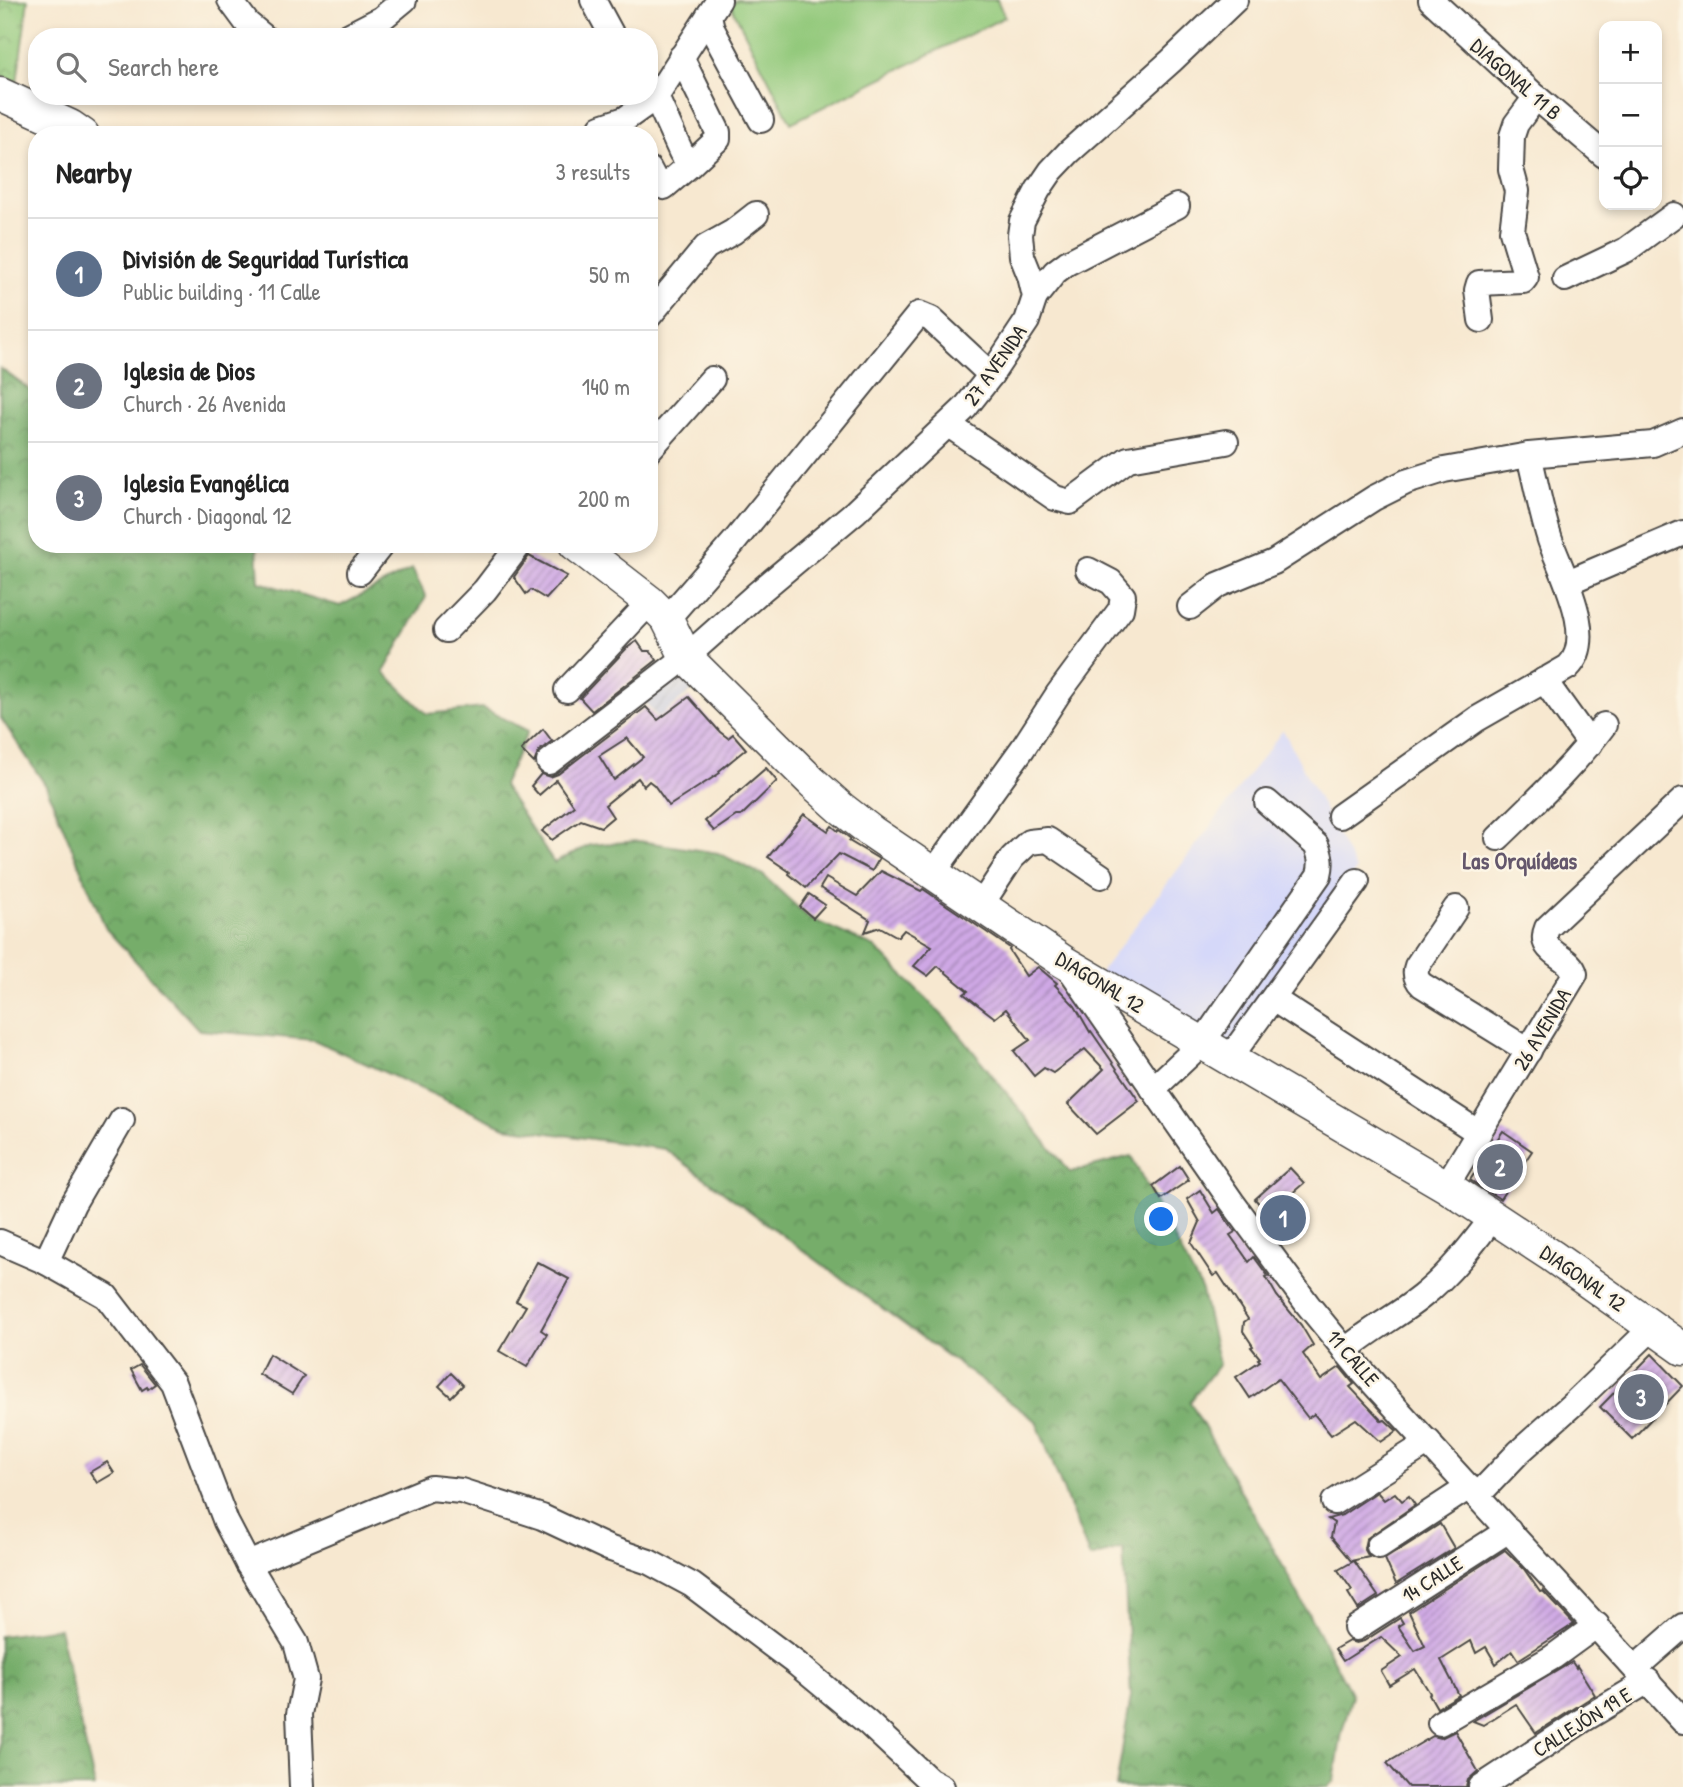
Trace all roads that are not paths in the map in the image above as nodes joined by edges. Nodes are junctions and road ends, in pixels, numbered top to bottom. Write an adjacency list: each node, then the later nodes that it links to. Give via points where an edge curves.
1 (230, 0): 7 (street)
2 (404, 0): 8 (street)
3 (593, 0): 9 (street)
4 (1235, 0): 26 (street, via 1069,152 1038,190 1020,235)
5 (1431, 0): 13 (street, DIAGONAL 11 B)
6 (714, 7): 10 (street); 16 (street, via 712,29)
7 (253, 28)
8 (364, 28)
9 (608, 28)
10 (681, 57): 12 (street); 20 (street, via 718,132 718,139)
11 (0, 94): 17 (main road)
12 (658, 94)
13 (1536, 97): 19 (street, DIAGONAL 11 B); 28 (street, via 1512,136 1511,170 1517,191 1512,231 1527,277 1479,283)
14 (658, 101): 20 (street)
15 (649, 105): 18 (street)
16 (761, 120)
17 (71, 126)
18 (630, 126)
19 (1599, 151)
20 (690, 165): 21 (street, via 664,187)
21 (658, 184)
22 (1177, 206): 26 (street, 27 AVENIDA, via 1068,263)
23 (1671, 212): 25 (street, via 1626,250)
24 (756, 214): 27 (street, via 706,247)
25 (1564, 279)
26 (1035, 297): 29 (street, 27 AVENIDA, via 1027,321)
27 (658, 305)
28 (1481, 320)
29 (991, 374): 31 (street, 27 AVENIDA); 44 (street, via 919,314 734,542)
30 (712, 379): 33 (street)
31 (949, 425): 34 (street, via 1055,498 1070,502 1128,459); 46 (street, 27 AVENIDA)
32 (1683, 431): 35 (street, via 1640,446)
33 (658, 440)
34 (1226, 442)
35 (1529, 455): 42 (street, via 1550,541); 43 (street, via 1444,470 1406,482 1274,562 1218,585)
36 (1683, 533): 42 (street)
37 (375, 553): 41 (street)
38 (513, 553): 45 (street)
39 (586, 553): 44 (main road, DIAGONAL 12)
40 (1088, 570): 54 (street, via 1111,582 1123,596 1121,609)
41 (360, 572)
42 (1568, 582): 47 (street, via 1578,628 1578,655 1568,667)
43 (1190, 607)
44 (658, 611): 46 (main road, DIAGONAL 12); 48 (street)
45 (446, 630)
46 (687, 657): 49 (street, 27 AVENIDA); 54 (main road, DIAGONAL 12, via 841,808)
47 (1544, 680): 52 (street, via 1438,745); 53 (street, via 1597,734)
48 (567, 690)
49 (550, 762)
50 (1683, 800): 62 (street, 26 AVENIDA, via 1547,928 1550,950 1575,974)
51 (1267, 802): 61 (street, via 1316,845 1321,854 1319,875)
52 (1340, 816)
53 (1498, 838)
54 (933, 873): 57 (main road, DIAGONAL 12)
55 (1101, 876): 57 (street, via 1048,840 1029,842 1012,858)
56 (1357, 881): 60 (street)
57 (981, 905): 59 (main road, DIAGONAL 12)
58 (1456, 908): 62 (street, via 1417,966 1417,979)
59 (1064, 962): 61 (main road, DIAGONAL 12); 64 (street, 11 CALLE)
60 (1273, 999): 63 (street); 66 (street)
61 (1202, 1043): 63 (main road, DIAGONAL 12); 64 (street)
62 (1529, 1051): 66 (street, 26 AVENIDA)
63 (1229, 1059): 67 (main road, DIAGONAL 12)
64 (1153, 1089): 73 (street, 11 CALLE, via 1274,1262)
65 (122, 1120): 70 (street, via 73,1204)
66 (1479, 1133): 67 (street, 26 AVENIDA)
67 (1446, 1186): 68 (main road, DIAGONAL 12)
68 (1494, 1216): 71 (main road, DIAGONAL 12); 73 (street, via 1434,1286)
69 (0, 1242): 70 (street)
70 (46, 1262): 79 (street, via 106,1296 173,1383 226,1522)
71 (1652, 1328): 72 (main road, DIAGONAL 12); 75 (street)
72 (1683, 1349)
73 (1345, 1351): 74 (street, 11 CALLE)
74 (1429, 1442): 75 (street, 11 CALLE); 76 (street)
75 (1474, 1491): 77 (street, 11 CALLE); 78 (street)
76 (1334, 1502)
77 (1509, 1531): 80 (street, 11 CALLE); 82 (street, 14 CALLE)
78 (1379, 1546)
79 (248, 1564): 86 (street, via 296,1643 306,1679 299,1714); 87 (street, via 431,1488 461,1491 542,1517 692,1585 797,1664)
80 (1597, 1625): 83 (street, 11 CALLE); 85 (street, via 1553,1657)
81 (1683, 1626): 83 (street, CALLEJÓN 19 E)
82 (1356, 1628)
83 (1642, 1674): 84 (street, 11 CALLE); 88 (street, CALLEJÓN 19 E, via 1583,1720)
84 (1683, 1720)
85 (1440, 1723)
86 (302, 1787)
87 (942, 1787)
88 (1481, 1787)

